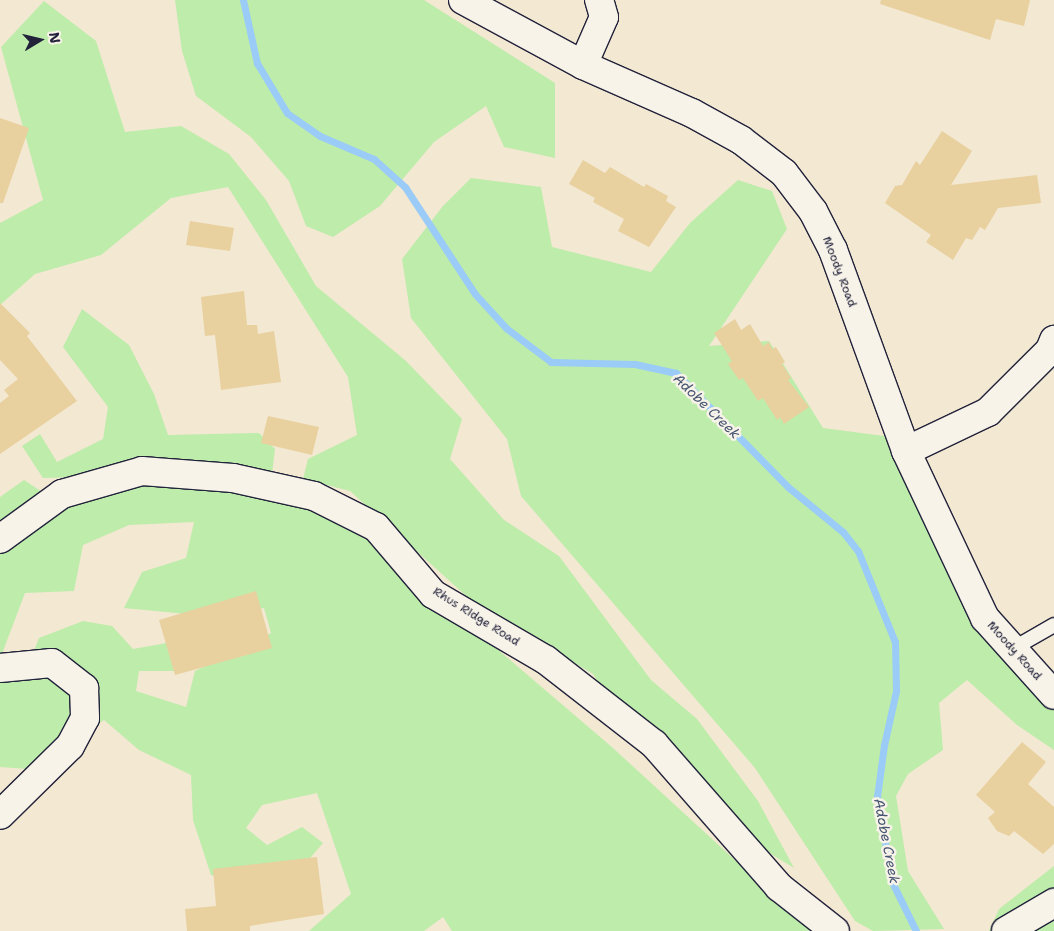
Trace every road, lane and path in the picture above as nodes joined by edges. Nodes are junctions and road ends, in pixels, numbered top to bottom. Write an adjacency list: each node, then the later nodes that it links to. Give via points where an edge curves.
1 (463, 0): 3 (street, Moody Road)
2 (599, 0): 3 (street, via 604,17)
3 (582, 65): 5 (street, Moody Road, via 692,113 741,140 784,174 813,210 833,250)
4 (1054, 340): 5 (street, via 1050,350 988,412)
5 (906, 451): 8 (street, Moody Road, via 985,618)
6 (0, 539): 13 (street, Rhus Ridge Road, via 62,494 142,470 233,478 314,496 376,527 433,594 546,660 654,744 779,887)
7 (1054, 625): 8 (lane)
8 (1014, 648): 10 (street, Moody Road)
9 (0, 668): 11 (street, via 52,663 84,688 85,718 70,746)
10 (1054, 695)
11 (0, 815)
12 (1054, 903): 14 (street)
13 (835, 931)
14 (1006, 931)

